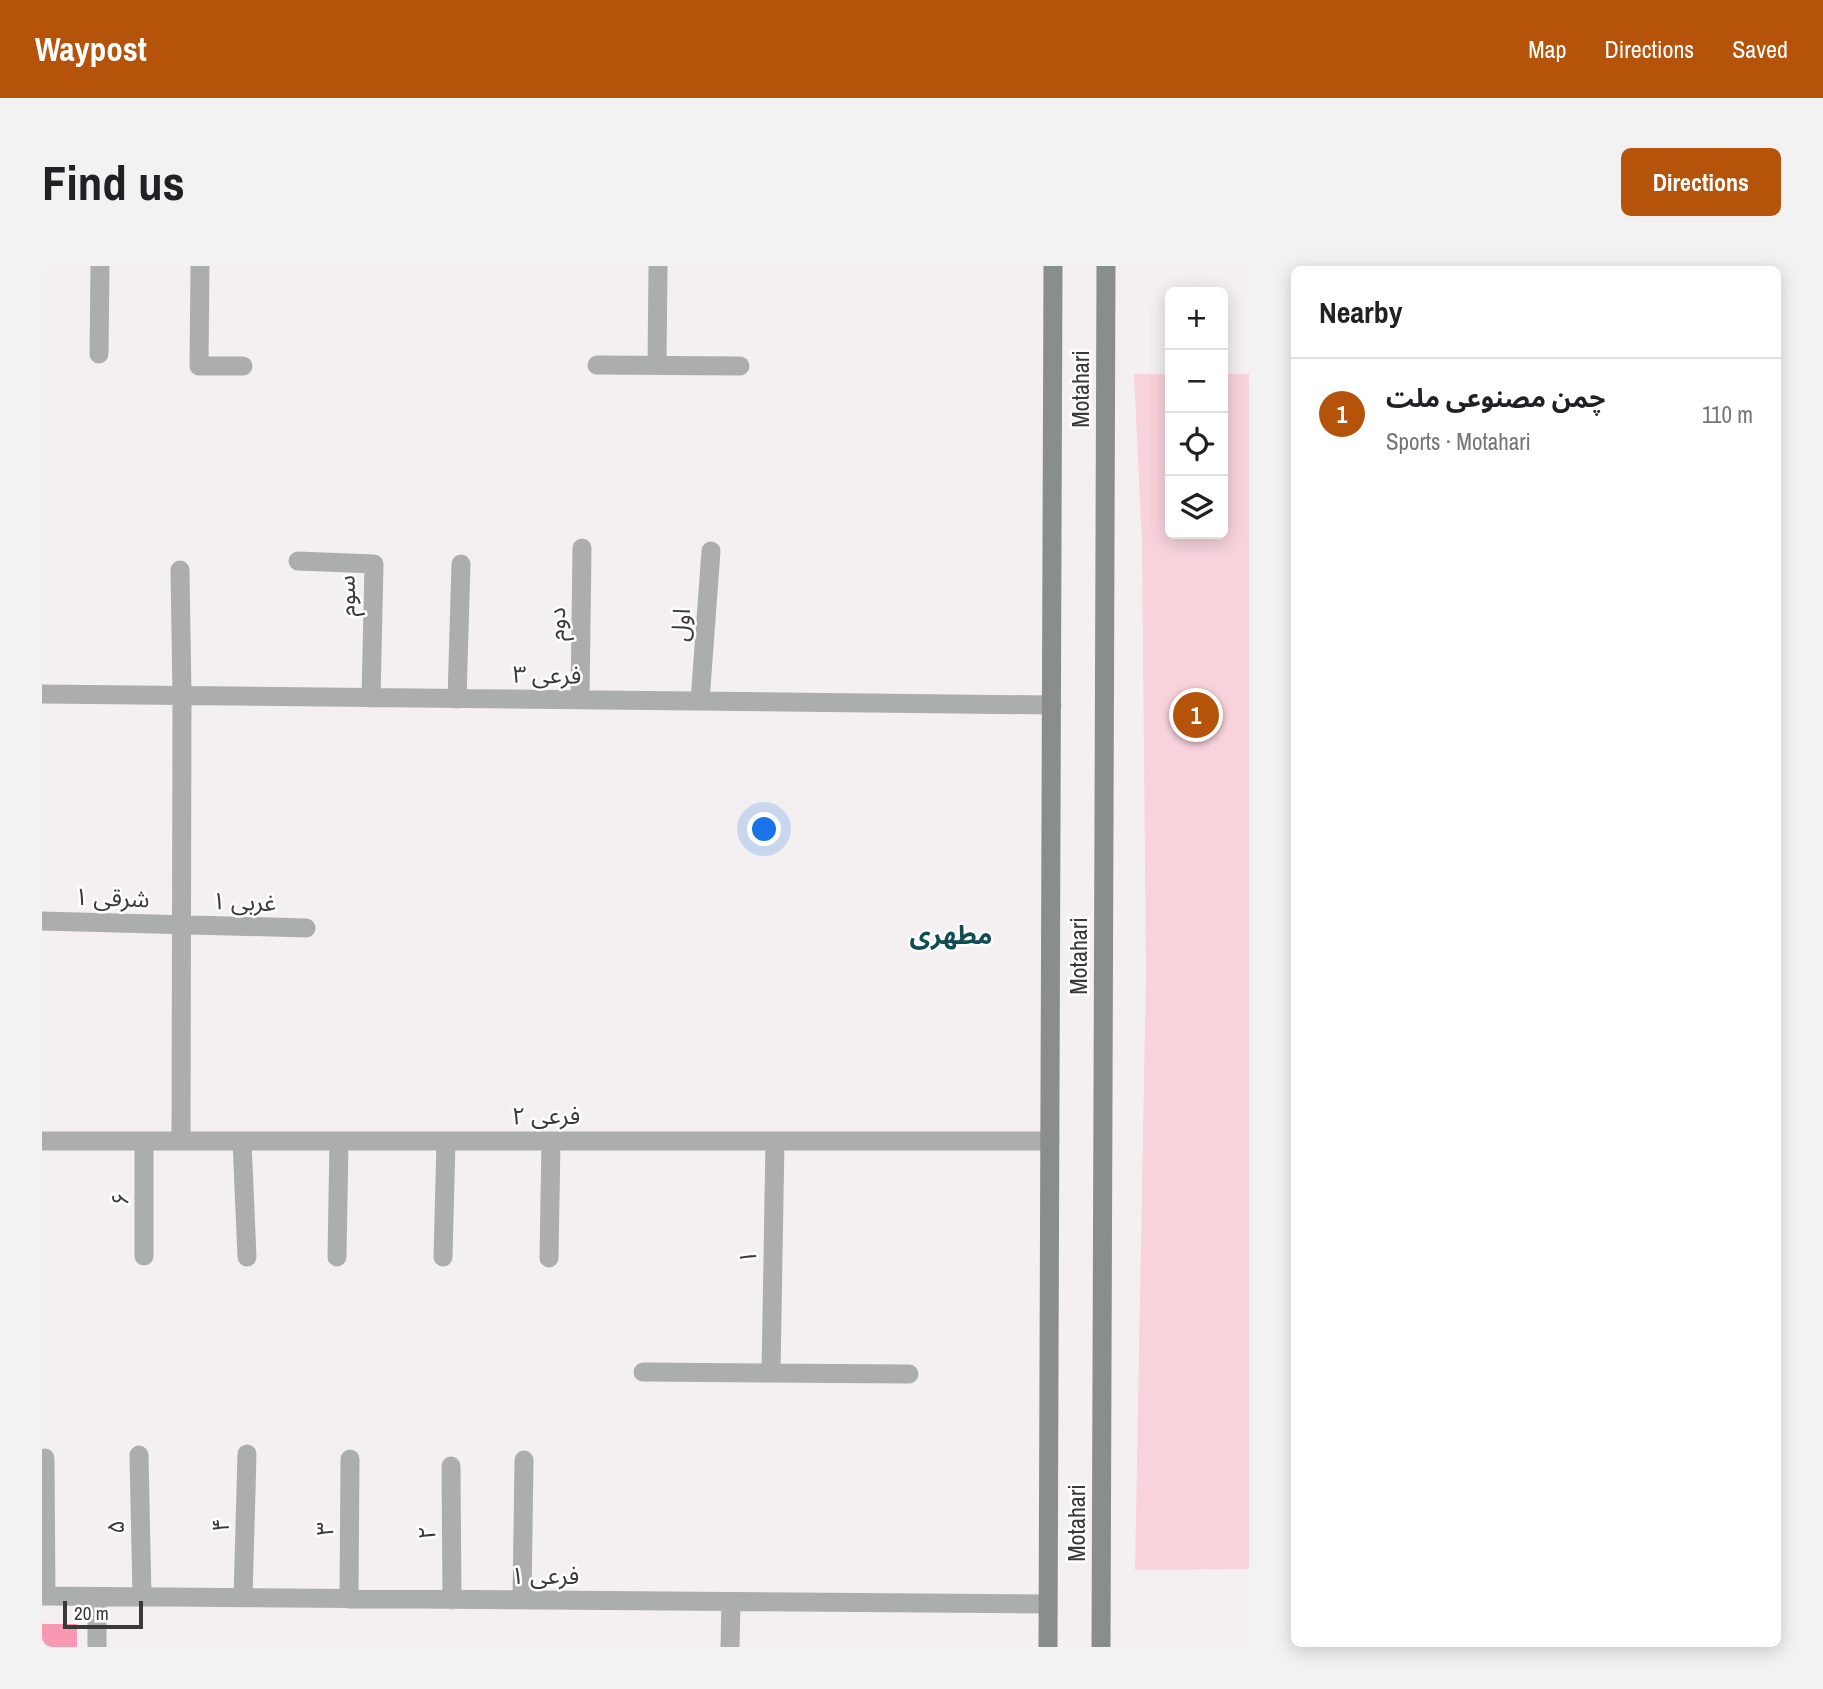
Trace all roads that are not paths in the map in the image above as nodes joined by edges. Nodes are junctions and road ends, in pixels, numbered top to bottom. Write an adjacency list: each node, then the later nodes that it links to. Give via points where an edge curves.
1 (100, 266): 6 (street)
2 (200, 266): 9 (street, via 199,366)
3 (658, 266): 8 (street)
4 (1053, 266): 22 (main road, Motahari)
5 (1106, 266): 61 (main road, Motahari)
6 (99, 354)
7 (597, 365): 8 (street)
8 (657, 365): 10 (street)
9 (243, 366)
10 (740, 366)
11 (582, 548): 20 (street, دوم)
12 (710, 551): 21 (street, اول)
13 (298, 561): 18 (street, سوم, via 374,564)
14 (461, 564): 19 (street)
15 (180, 570): 17 (street)
16 (42, 694): 17 (street, فرعی ۳)
17 (182, 696): 18 (street, فرعی ۳); 24 (street)
18 (371, 698): 19 (street, فرعی ۳)
19 (457, 699): 20 (street, فرعی ۳)
20 (580, 700): 21 (street, فرعی ۳)
21 (701, 701): 22 (street, فرعی ۳)
22 (1052, 705): 34 (main road, Motahari)
23 (42, 921): 24 (street, ۱ شرقی)
24 (181, 925): 25 (street, ۱ غربی); 28 (street)
25 (306, 928)
26 (42, 1140): 27 (street, فرعی ۲)
27 (144, 1141): 28 (street, فرعی ۲); 35 (street, ۶)
28 (181, 1141): 29 (street, فرعی ۲)
29 (243, 1141): 30 (street, فرعی ۲); 37 (street)
30 (339, 1141): 31 (street, فرعی ۲); 36 (street)
31 (446, 1141): 32 (street, فرعی ۲); 38 (street)
32 (551, 1141): 33 (street, فرعی ۲); 39 (street)
33 (775, 1141): 34 (street, فرعی ۲); 41 (street, ۱)
34 (1050, 1141): 57 (main road, Motahari)
35 (144, 1256)
36 (337, 1256)
37 (247, 1257)
38 (443, 1257)
39 (549, 1258)
40 (642, 1372): 41 (street)
41 (771, 1373): 42 (street)
42 (909, 1374)
43 (247, 1454): 52 (street, ۴)
44 (139, 1455): 51 (street, ۵)
45 (45, 1458): 49 (street)
46 (350, 1459): 53 (street, ۳)
47 (524, 1460): 55 (street)
48 (451, 1466): 54 (street, ۲)
49 (44, 1596): 50 (street, فرعی ۱)
50 (97, 1597): 51 (street, فرعی ۱); 58 (street)
51 (142, 1597): 52 (street, فرعی ۱)
52 (243, 1598): 53 (street, فرعی ۱)
53 (349, 1599): 54 (street, فرعی ۱)
54 (452, 1600): 55 (street, فرعی ۱)
55 (522, 1600): 56 (street, فرعی ۱)
56 (731, 1602): 57 (street, فرعی ۱); 59 (street)
57 (1048, 1604): 60 (main road, Motahari)
58 (97, 1647)
59 (730, 1647)
60 (1048, 1647)
61 (1101, 1647)

